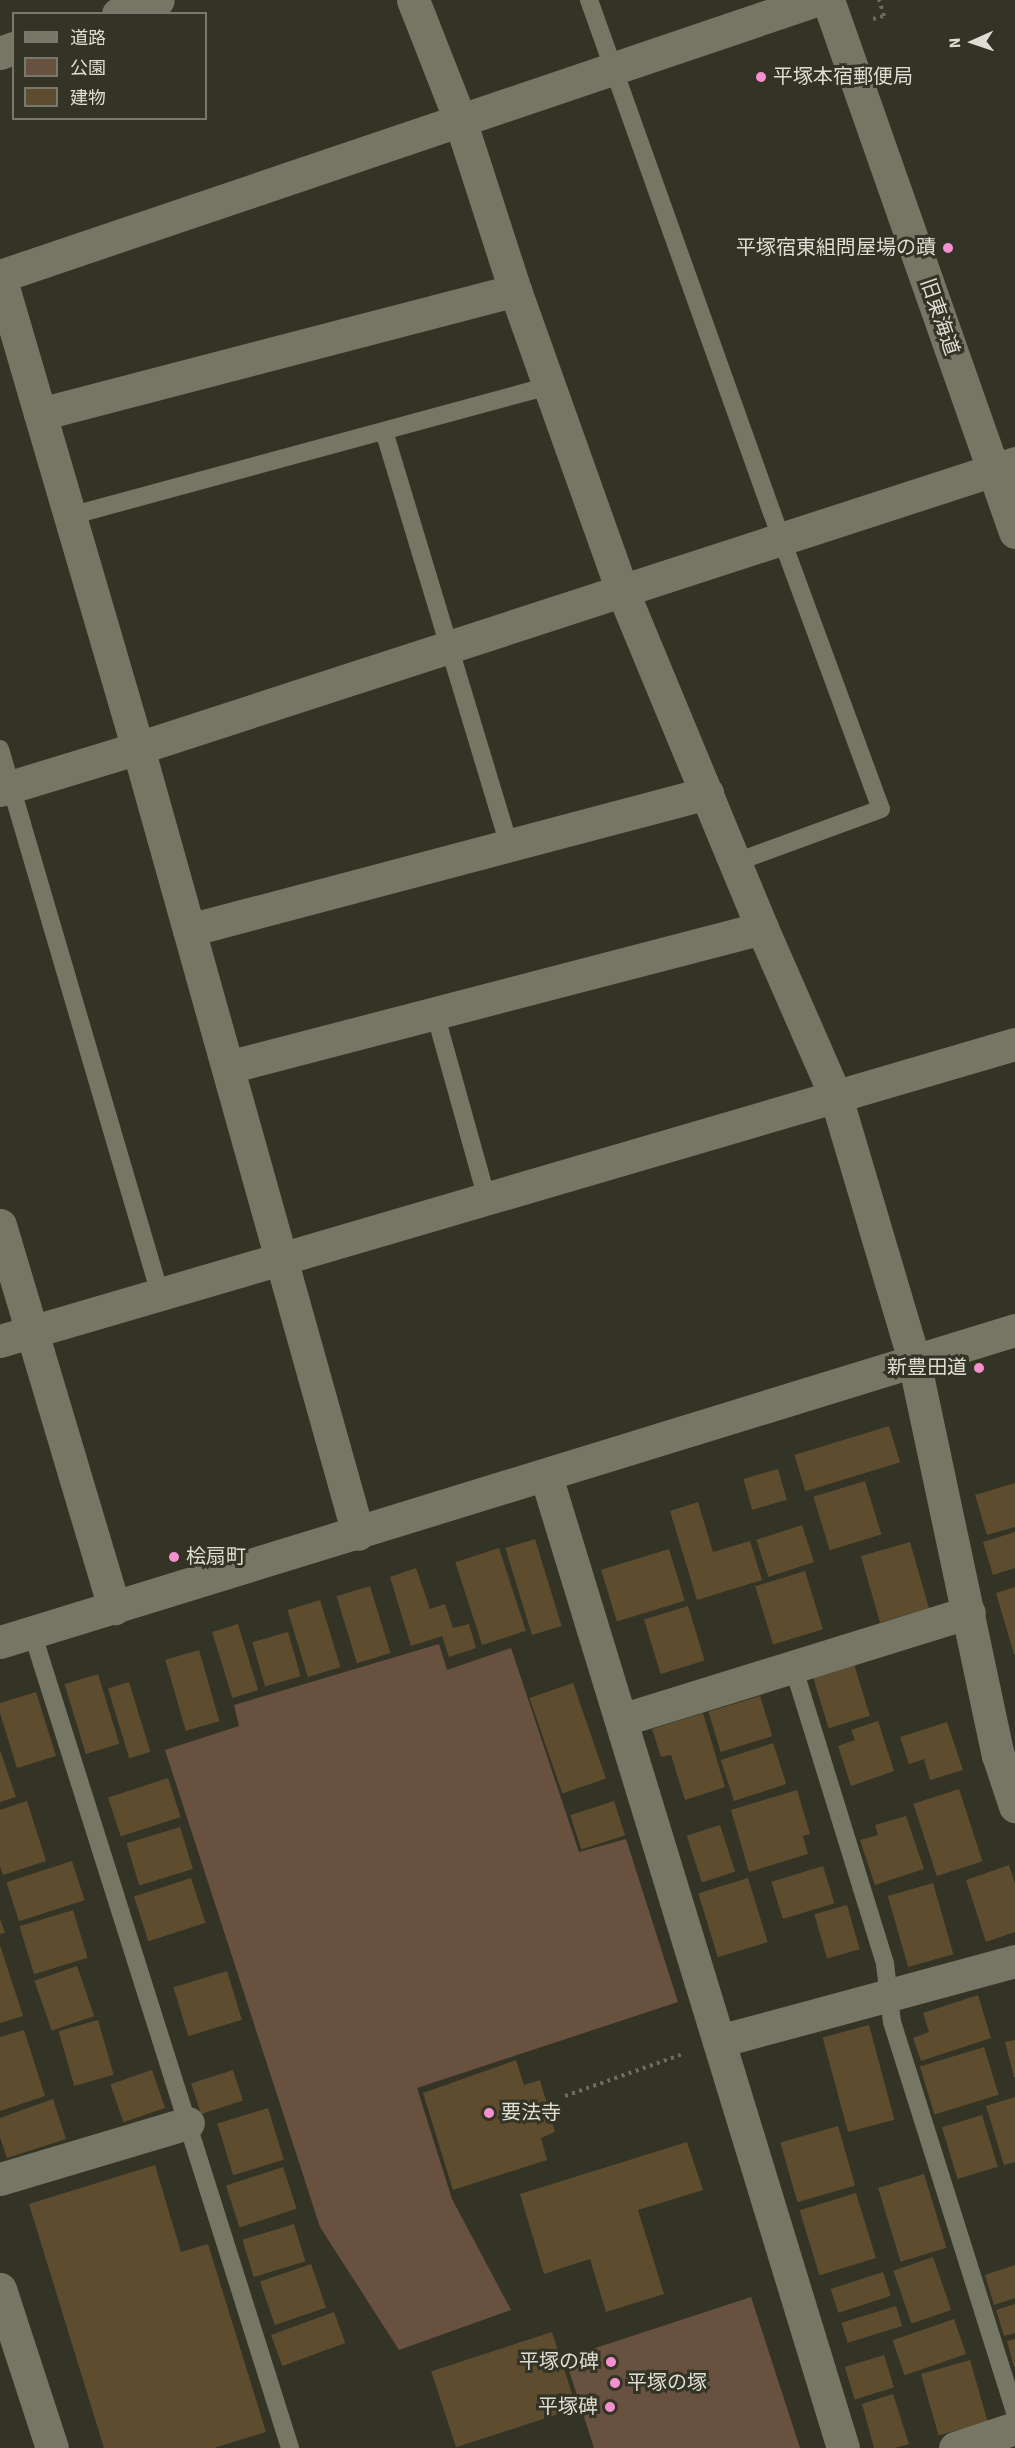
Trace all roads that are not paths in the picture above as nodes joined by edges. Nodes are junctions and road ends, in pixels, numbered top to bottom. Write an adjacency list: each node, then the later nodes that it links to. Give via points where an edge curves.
1 (158, 0): 6 (street)
2 (413, 0): 8 (street)
3 (589, 0): 7 (lane)
4 (816, 0): 7 (street)
5 (828, 0): 14 (street, 旧東海道)
6 (119, 9)
7 (613, 69): 8 (street); 17 (lane)
8 (460, 120): 9 (street); 10 (street)
9 (0, 277): 12 (street)
10 (515, 291): 11 (street); 12 (street)
11 (549, 386): 13 (lane); 18 (street)
12 (40, 414): 15 (street)
13 (384, 431): 15 (lane); 19 (lane)
14 (1004, 467): 16 (street, 旧東海道); 17 (street)
15 (70, 516): 20 (street)
16 (1015, 532)
17 (782, 539): 18 (street); 25 (lane, via 881,808)
18 (622, 590): 19 (street); 23 (street)
19 (449, 646): 20 (street); 24 (lane)
20 (138, 748): 22 (street); 27 (street)
21 (0, 749): 22 (lane)
22 (6, 788): 35 (lane)
23 (707, 793): 24 (street); 25 (street)
24 (510, 845): 27 (street)
25 (736, 862): 26 (street)
26 (762, 928): 28 (street); 31 (street)
27 (189, 930): 30 (street)
28 (435, 1013): 30 (street); 32 (lane)
29 (1015, 1044): 31 (street)
30 (228, 1067): 34 (street)
31 (836, 1097): 32 (street); 39 (street)
32 (487, 1199): 34 (street)
33 (0, 1226): 37 (street)
34 (281, 1259): 35 (street); 41 (street)
35 (160, 1294): 37 (street)
36 (1015, 1330): 39 (street)
37 (32, 1332): 38 (street); 42 (street)
38 (0, 1341)
39 (914, 1361): 40 (street); 43 (street)
40 (546, 1476): 41 (street); 47 (street)
41 (358, 1534): 42 (street)
42 (114, 1608): 44 (street)
43 (969, 1612): 46 (street); 48 (street, via 998,1755)
44 (32, 1632): 45 (street); 52 (lane)
45 (0, 1642)
46 (793, 1666): 47 (street); 50 (lane, via 885,1964)
47 (621, 1720): 51 (street)
48 (1015, 1806)
49 (1015, 1961): 50 (street)
50 (888, 1996): 51 (street); 55 (lane, via 895,2034)
51 (719, 2041): 59 (street)
52 (188, 2122): 53 (street); 58 (lane)
53 (0, 2179)
54 (0, 2289): 57 (street)
55 (1015, 2412)
56 (1015, 2428): 60 (street)
57 (52, 2448)
58 (290, 2448)
59 (843, 2448)
60 (955, 2448)

